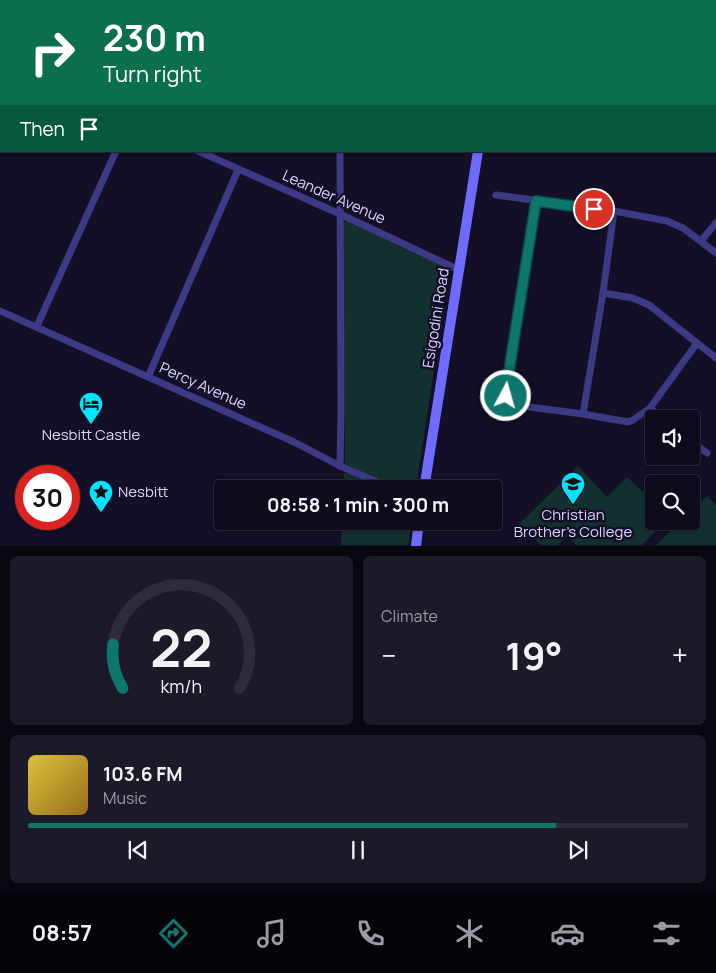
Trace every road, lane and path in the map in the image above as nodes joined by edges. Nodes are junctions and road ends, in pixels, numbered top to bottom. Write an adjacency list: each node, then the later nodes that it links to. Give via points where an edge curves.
1 (116, 152): 16 (street)
2 (200, 152): 5 (street, Leander Avenue)
3 (340, 152): 9 (street)
4 (478, 152): 13 (main road, Esigodini Road)
5 (238, 170): 9 (street, Leander Avenue); 19 (street)
6 (496, 195): 7 (street)
7 (536, 201): 8 (street); 22 (street, via 506,396 514,405)
8 (614, 211): 11 (street, via 666,220); 14 (street)
9 (340, 214): 13 (street, Leander Avenue); 25 (street)
10 (716, 223): 11 (street)
11 (700, 241): 12 (street)
12 (716, 254)
13 (459, 270): 27 (main road, Esigodini Road)
14 (603, 293): 17 (street, via 633,298 649,305); 22 (street)
15 (0, 311): 16 (street, Percy Avenue)
16 (37, 326): 19 (street, Percy Avenue)
17 (697, 343): 18 (street); 20 (street)
18 (716, 358)
19 (148, 377): 25 (street, Percy Avenue)
20 (650, 408): 21 (street); 22 (street, via 628,422)
21 (653, 410)
22 (584, 414)
23 (700, 448): 24 (street)
24 (707, 453)
25 (340, 466): 26 (street, Percy Avenue)
26 (373, 480)
27 (425, 480)
28 (418, 530): 29 (main road)
29 (416, 546)

